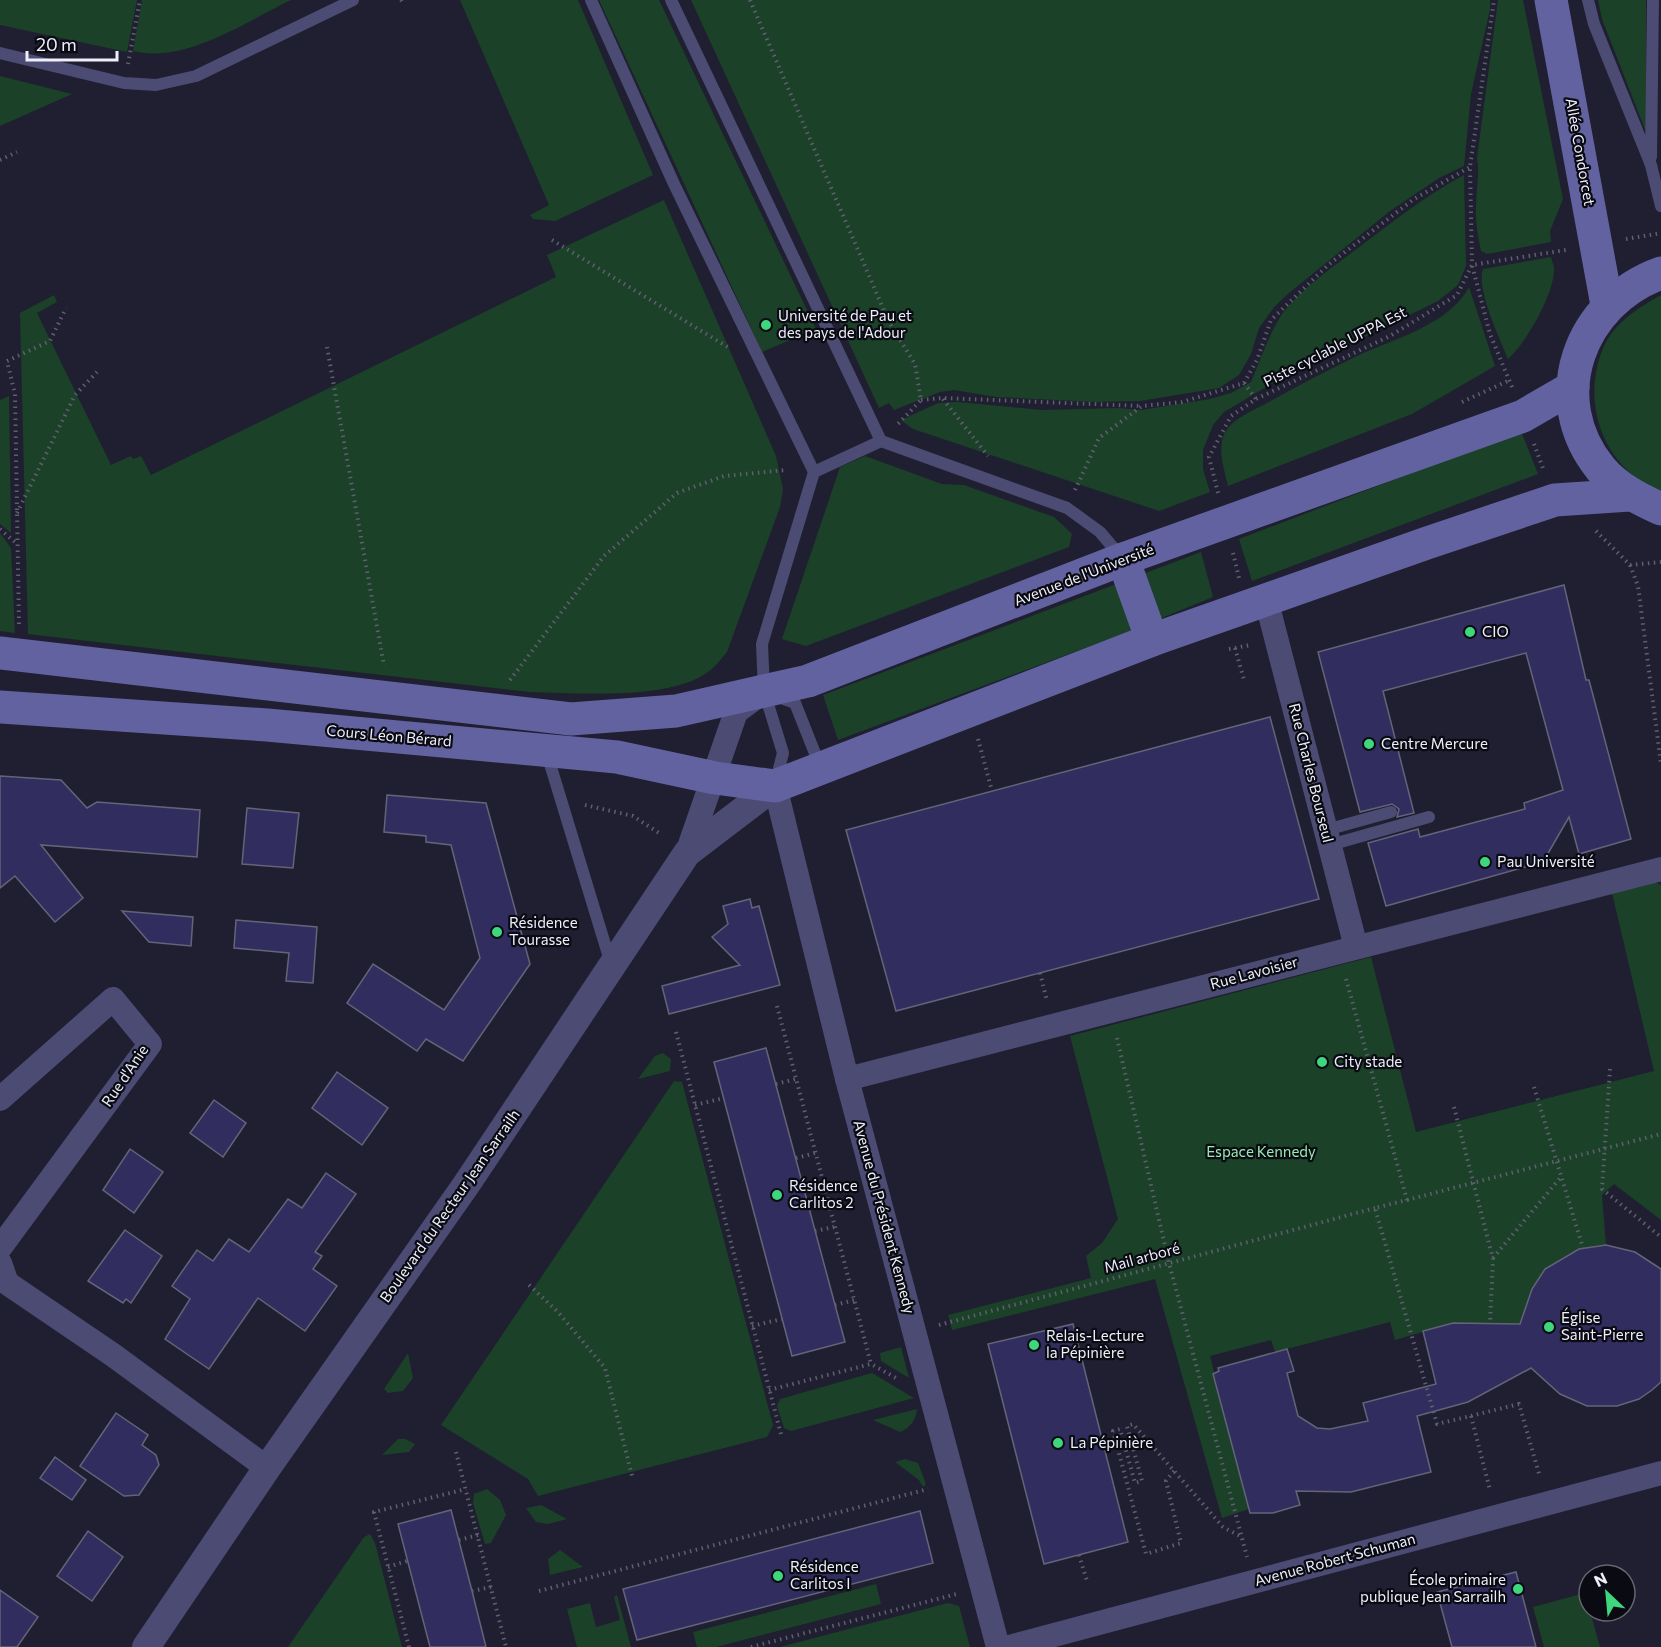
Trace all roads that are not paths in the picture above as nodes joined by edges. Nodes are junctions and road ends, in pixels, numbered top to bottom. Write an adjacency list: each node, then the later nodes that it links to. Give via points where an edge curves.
1 (352, 0): 7 (lane, via 196,76 156,85 124,82)
2 (591, 0): 14 (lane, via 674,184)
3 (671, 0): 13 (lane)
4 (1551, 0): 11 (main road, Allée Condorcet)
5 (1588, 0): 8 (lane)
6 (1653, 0): 8 (lane)
7 (0, 53)
8 (1651, 165): 9 (lane)
9 (1661, 206)
10 (1661, 273): 11 (main road, via 1638,281)
11 (1607, 305): 12 (main road, via 1583,343)
12 (1573, 387): 15 (main road, via 1580,431 1589,452 1602,470); 17 (main road, Avenue de l'Université, via 1523,416)
13 (881, 441): 14 (lane); 17 (lane, via 1067,508 1113,544)
14 (814, 472): 21 (lane, via 762,644)
15 (1630, 495): 16 (main road); 18 (main road, via 1555,500)
16 (1661, 509)
17 (1122, 559): 19 (main road); 21 (main road, Avenue de l'Université, via 808,681)
18 (1256, 603): 19 (main road); 29 (street, Rue Charles Bourseul)
19 (1152, 640): 24 (main road)
20 (10, 654): 21 (main road, via 571,719 676,711)
21 (764, 692): 24 (lane, via 795,703); 25 (street, Avenue de l'Université, via 736,711); 26 (lane, via 783,753)
22 (0, 707): 23 (main road, Cours Léon Bérard)
23 (546, 750): 25 (main road, Cours Léon Bérard, via 617,757); 33 (lane)
24 (820, 767): 26 (main road)
25 (715, 778): 26 (main road, Cours Léon Bérard); 30 (street, Avenue de l'Université)
26 (775, 786): 30 (street, Boulevard du Recteur Jean Sarrailh); 34 (street, Avenue du Président Kennedy)
27 (1390, 812): 29 (lane)
28 (1429, 817): 29 (lane)
29 (1328, 837): 32 (street, Rue Charles Bourseul)
30 (687, 853): 33 (street, Boulevard du Recteur Jean Sarrailh)
31 (1661, 869): 32 (street, Rue Lavoisier)
32 (1347, 949): 34 (street, Rue Lavoisier)
33 (612, 965): 38 (street, Boulevard du Recteur Jean Sarrailh, via 466,1185)
34 (847, 1079): 41 (street, Avenue du Président Kennedy)
35 (0, 1099): 36 (street, Rue d'Anie, via 113,999 150,1044)
36 (0, 1248)
37 (0, 1263): 38 (street, via 7,1283)
38 (267, 1468): 40 (street, Boulevard du Recteur Jean Sarrailh)
39 (1661, 1473): 42 (street, Avenue Robert Schuman)
40 (146, 1647)
41 (998, 1647)
42 (1009, 1647)

